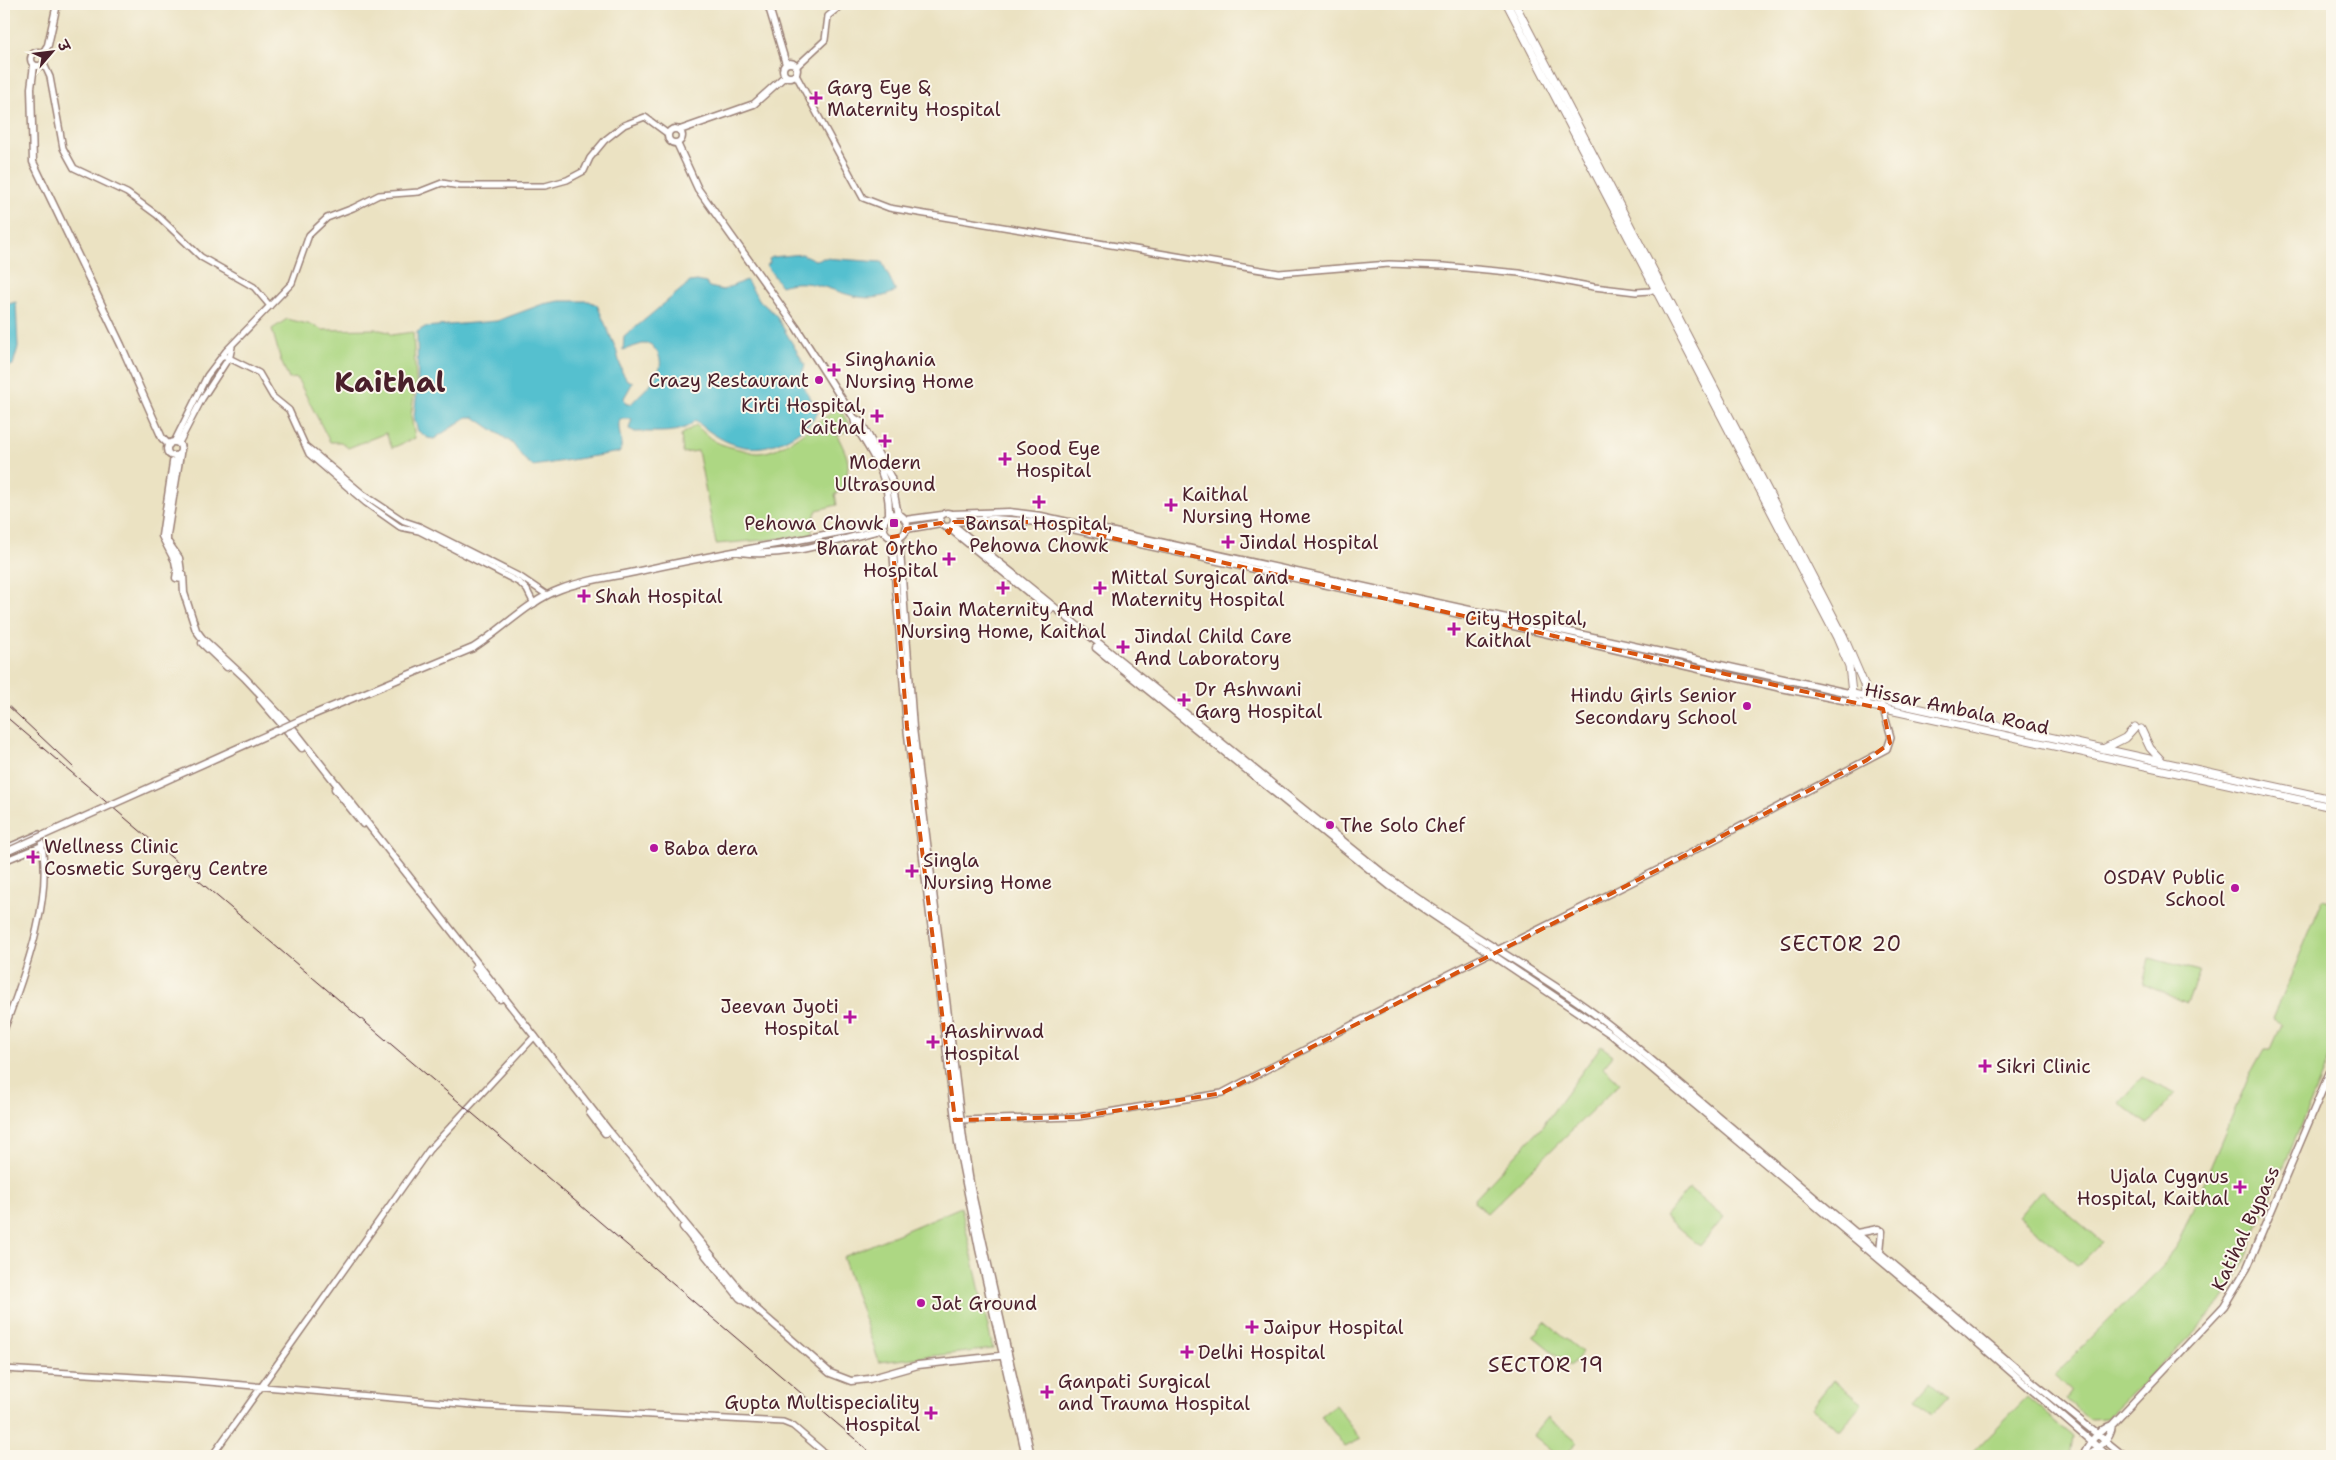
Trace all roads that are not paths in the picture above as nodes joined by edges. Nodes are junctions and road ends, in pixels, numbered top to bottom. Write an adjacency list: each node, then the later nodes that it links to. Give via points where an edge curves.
1 (57, 4): 6 (main road, via 48,45)
2 (768, 4): 8 (main road)
3 (843, 4): 10 (street, via 828,16 824,40)
4 (1507, 4): 16 (highway)
5 (1515, 4): 16 (highway)
6 (43, 53): 7 (main road); 9 (main road, via 32,55)
7 (44, 64): 9 (main road); 17 (street, via 50,77 63,148 74,168 127,193 157,215 201,257 254,287)
8 (786, 64): 10 (main road, via 792,63); 12 (main road, via 783,71)
9 (34, 65): 20 (main road, via 31,88 33,162 162,438)
10 (796, 67): 11 (main road)
11 (796, 75): 12 (main road); 16 (street, via 863,198 889,208 1279,273 1389,264 1444,266 1519,273 1636,292)
12 (786, 76): 13 (main road, via 754,104)
13 (680, 130): 14 (main road, via 674,129); 15 (main road, via 682,138)
14 (668, 134): 15 (main road, via 671,142); 17 (street, via 646,117 638,118 605,140 584,171 545,186 442,183 419,192 378,195 327,218 309,236 292,283)
15 (677, 143): 19 (main road, via 698,189 796,327)
16 (1658, 287): 36 (highway, via 1837,638 1849,666); 37 (highway, via 1843,635 1860,672)
17 (270, 306): 18 (street)
18 (225, 357): 20 (street, via 207,376); 21 (street, via 259,373 273,397 289,410)
19 (854, 418): 24 (main road, via 861,422 891,478); 26 (main road, via 886,480)
20 (174, 443): 22 (main road, via 182,448); 22 (main road, via 168,453)
21 (307, 447): 33 (street, via 363,494 404,521 514,574); 34 (street, via 309,454 366,503 400,527 419,531 520,583)
22 (177, 455): 51 (main road, via 167,541 179,558 179,576 202,638 284,718)
23 (952, 514): 25 (main road); 29 (main road); 35 (main road, via 1010,512 1041,516)
24 (898, 515): 26 (main road); 27 (main road)
25 (942, 515): 27 (main road); 28 (main road)
26 (889, 516): 30 (main road)
27 (905, 520): 31 (main road)
28 (941, 523): 29 (main road); 31 (main road)
29 (952, 525): 35 (main road, via 999,519 1040,522); 48 (main road, via 1385,875); 49 (main road, via 1390,886)
30 (884, 526): 32 (main road); 33 (main road, via 755,554 736,551 661,566 561,588)
31 (906, 529): 32 (main road)
32 (895, 537): 53 (main road, via 931,901)
33 (547, 595): 34 (main road)
34 (534, 604): 46 (main road, bridge, via 472,648 305,718)
35 (1576, 637): 36 (main road, Hissar Ambala Road)
36 (1853, 698): 37 (highway, Hissar Ambala Road)
37 (1867, 701): 38 (highway, Hissar Ambala Road); 39 (highway, Hissar Ambala Road)
38 (1881, 701): 39 (street); 40 (highway, Hissar Ambala Road)
39 (1883, 709): 43 (highway, Hissar Ambala Road); 48 (street, via 1890,737 1887,749)
40 (2103, 749): 41 (highway, Hissar Ambala Road); 41 (highway, via 2138,728)
41 (2164, 763): 42 (highway, Hissar Ambala Road)
42 (2332, 799)
43 (2332, 807)
44 (43, 845): 45 (street, via 39,834); 47 (street); 50 (street, via 44,886 35,935)
45 (4, 849)
46 (4, 853)
47 (4, 861)
48 (1498, 950): 49 (street); 54 (main road, via 1618,1031)
49 (1491, 953): 53 (street, via 1222,1093 1078,1117); 62 (main road, via 1612,1035 1934,1305)
50 (4, 1030)
51 (534, 1038): 56 (main road, via 740,1298 830,1373 851,1381 918,1365); 58 (street, via 428,1150)
52 (2332, 1066): 59 (main road, Katihal Bypass, via 2247,1268 2232,1296)
53 (958, 1120): 56 (main road)
54 (1857, 1233): 55 (main road); 55 (main road, via 1880,1230)
55 (1880, 1252): 60 (main road)
56 (1006, 1355): 66 (main road); 67 (main road)
57 (4, 1369): 58 (street)
58 (260, 1387): 64 (street); 65 (street, via 484,1406 783,1422 792,1425)
59 (2112, 1426): 60 (main road, Katihal Bypass); 61 (main road, Katihal Bypass)
60 (2098, 1435): 61 (main road); 62 (main road, Katihal Bypass)
61 (2105, 1440): 63 (main road, Katihal Bypass); 70 (main road)
62 (2090, 1442): 63 (main road); 68 (main road, Katihal Bypass)
63 (2098, 1449): 68 (main road, Katihal Bypass); 69 (main road)
64 (212, 1456)
65 (828, 1456)
66 (1026, 1456)
67 (1031, 1456)
68 (2084, 1456)
69 (2108, 1456)
70 (2124, 1456)

